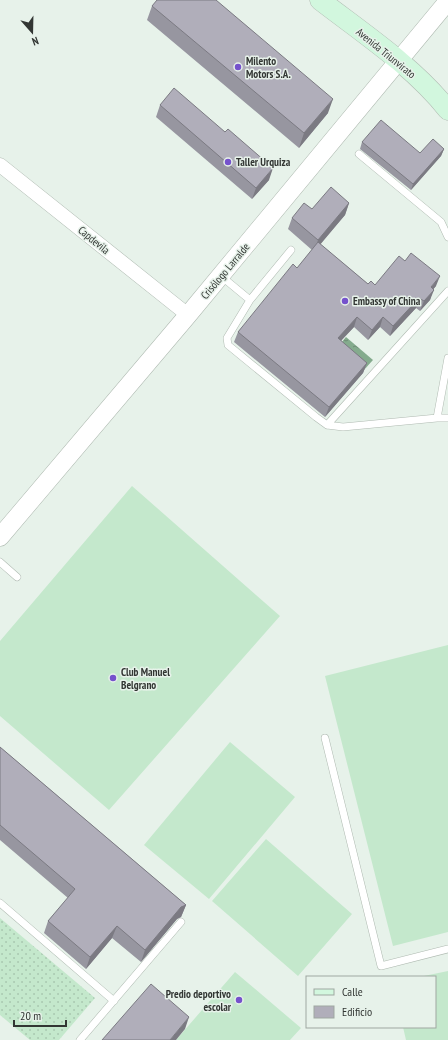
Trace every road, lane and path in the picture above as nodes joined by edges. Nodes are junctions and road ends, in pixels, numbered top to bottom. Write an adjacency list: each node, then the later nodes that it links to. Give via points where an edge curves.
1 (320, 0): 3 (main road, Avenida Triunvirato)
2 (448, 2): 3 (street, Crisólogo Larralde)
3 (399, 61): 4 (main road, Avenida Triunvirato); 9 (street, Crisólogo Larralde)
4 (448, 110)
5 (359, 154): 7 (lane, via 441,222)
6 (0, 165): 12 (street, Capdevila)
7 (448, 237)
8 (291, 250): 11 (lane)
9 (221, 276): 11 (lane); 12 (street, Crisólogo Larralde)
10 (448, 291): 16 (lane)
11 (250, 300): 16 (lane, via 226,338 228,345)
12 (188, 315): 17 (street, Crisólogo Larralde)
13 (448, 358): 14 (lane)
14 (437, 418): 15 (lane); 16 (lane, via 343,427)
15 (448, 418)
16 (327, 425)
17 (0, 537)
18 (0, 562): 19 (lane)
19 (17, 577)
20 (325, 738): 23 (lane, via 380,966)
21 (0, 903): 24 (lane)
22 (182, 922): 24 (lane)
23 (448, 949)
24 (114, 1001): 25 (lane)
25 (80, 1040)

